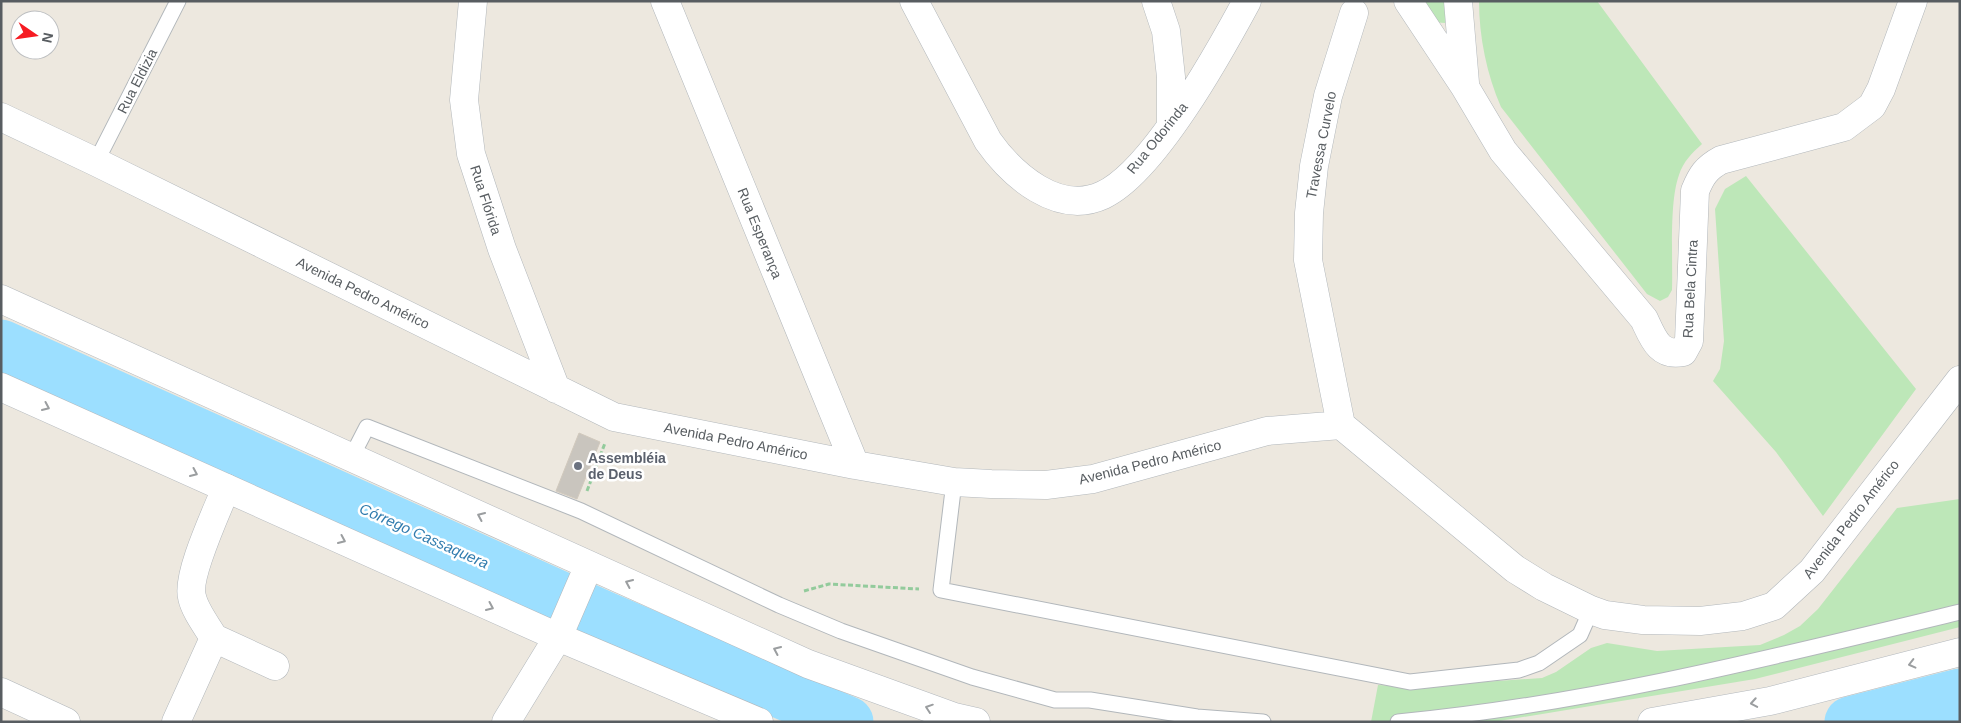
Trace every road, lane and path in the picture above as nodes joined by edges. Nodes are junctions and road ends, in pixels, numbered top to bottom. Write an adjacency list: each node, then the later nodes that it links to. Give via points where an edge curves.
1 (178, 1): 14 (lane, Rua Eldizia)
2 (473, 1): 18 (street, Rua Flórida, via 464,100 471,154 502,249)
3 (665, 1): 22 (street, Rua Esperança)
4 (914, 1): 13 (street, Rua Odorinda, via 988,141 1012,168 1047,194 1068,200 1102,195 1144,160)
5 (1156, 1): 13 (street, via 1166,31 1171,77)
6 (1247, 1): 13 (street, Rua Odorinda, via 1218,55)
7 (1408, 1): 11 (street, Rua Bela Cintra)
8 (1458, 1): 11 (street, Rua Bela Cintra)
9 (1913, 1): 11 (street, Rua Bela Cintra, via 1881,89 1872,106 1860,118 1844,127 1721,160 1701,176 1695,191 1689,342 1683,352 1674,354 1665,352 1654,340 1644,319 1503,152)
10 (1354, 14): 20 (street, Travessa Curvelo, via 1328,96 1314,166 1309,213 1308,260)
11 (1465, 87)
12 (1, 117): 14 (street, Avenida Pedro Américo)
13 (1171, 125)
14 (96, 162): 18 (street, Avenida Pedro Américo)
15 (1, 299): 21 (street)
16 (1960, 380): 29 (street, Avenida Pedro Américo, via 1812,571 1774,606 1743,616 1672,622)
17 (1, 387): 24 (street, one-way to 24)
18 (556, 389): 19 (street, Avenida Pedro Américo)
19 (614, 416): 22 (street, Avenida Pedro Américo); 25 (path)
20 (1341, 425): 23 (street, Avenida Pedro Américo, via 1267,431 1093,479 1046,485); 29 (street, Avenida Pedro Américo, via 1515,569)
21 (351, 458): 25 (lane, via 367,426); 26 (street, one-way to 21)
22 (855, 465): 23 (street, Avenida Pedro Américo)
23 (954, 482): 27 (lane)
24 (226, 488): 31 (street, one-way to 31); 32 (street, via 196,567 191,592 193,602)
25 (581, 511): 28 (lane)
26 (585, 575): 31 (street); 40 (street, one-way to 26, via 808,664)
27 (940, 590): 28 (path, via 829,584); 29 (lane, via 1410,682 1519,670 1539,663 1580,635)
28 (779, 605): 41 (lane, via 841,631 972,677 1055,700 1090,700 1197,717)
29 (1591, 610)
30 (1960, 612): 42 (lane, via 1662,682 1472,715)
31 (558, 637): 38 (street); 39 (street)
32 (214, 638): 34 (street); 37 (street)
33 (1960, 653): 43 (street, one-way to 43, via 1770,701)
34 (275, 666)
35 (1, 692): 36 (street)
36 (66, 722)
37 (176, 722)
38 (506, 722)
39 (759, 722)
40 (976, 722)
41 (1263, 722)
42 (1398, 722)
43 (1652, 722)

